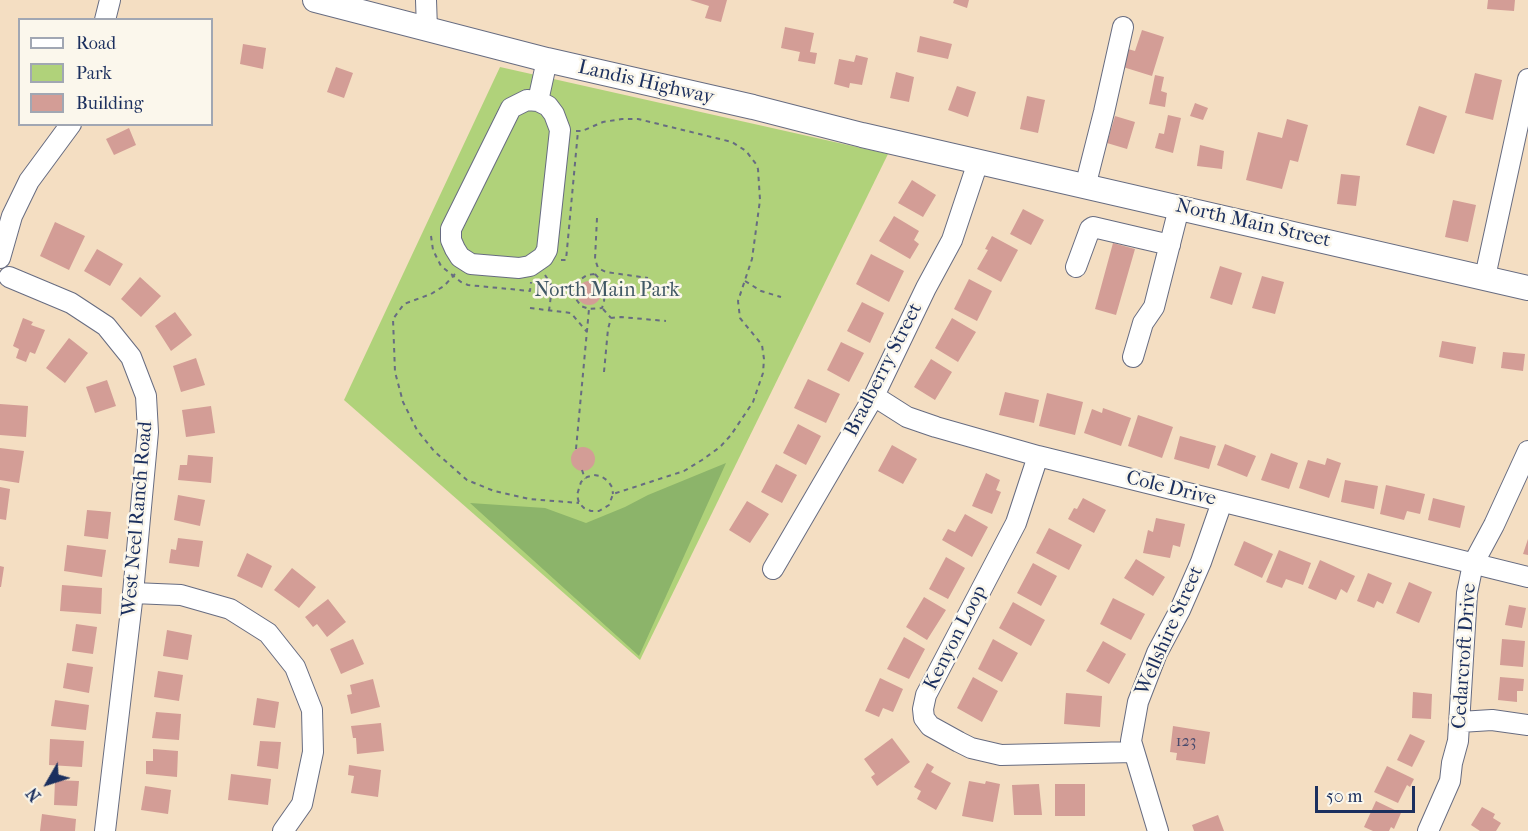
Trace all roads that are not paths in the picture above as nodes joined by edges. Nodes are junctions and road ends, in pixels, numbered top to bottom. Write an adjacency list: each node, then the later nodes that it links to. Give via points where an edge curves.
1 (110, 0): 4 (street)
2 (315, 0): 6 (main road, Landis Highway)
3 (426, 0): 6 (street)
4 (106, 18)
5 (1123, 27): 12 (street)
6 (427, 29): 7 (main road, Landis Highway)
7 (547, 60): 9 (street); 11 (main road, Landis Highway)
8 (1528, 79): 17 (street)
9 (538, 101): 9 (street, via 527,100 511,108 451,230 455,249 471,264 530,266 547,249 569,131 548,106)
10 (70, 126): 16 (street, via 29,181 12,216)
11 (978, 162): 12 (main road, North Main Street); 20 (street, Bradberry Street, via 952,240)
12 (1085, 187): 13 (main road, North Main Street)
13 (1179, 208): 14 (street); 17 (main road, North Main Street)
14 (1170, 245): 15 (street, via 1093,227); 19 (street, via 1154,307 1143,323)
15 (1076, 267)
16 (2, 270): 27 (street, West Neel Ranch Road, via 71,303 106,326 131,357 146,396 148,432)
17 (1485, 278): 18 (main road, North Main Street)
18 (1528, 288)
19 (1133, 357)
20 (874, 396): 22 (street, Cole Drive, via 908,417); 25 (street, Bradberry Street)
21 (1528, 451): 24 (street, Cedarcroft Drive)
22 (1038, 456): 23 (street, Cole Drive); 30 (street, Kenyon Loop, via 1016,523 926,695 924,718 930,726 971,748 1001,755)
23 (1222, 502): 24 (street, Cole Drive); 30 (street, Wellshire Street, via 1201,562 1138,702 1131,741)
24 (1473, 564): 26 (street, Cole Drive); 28 (street, Cedarcroft Drive, via 1466,603)
25 (773, 569)
26 (1528, 576)
27 (133, 593): 31 (street, West Neel Ranch Road); 32 (street, via 181,594 230,609 268,633 295,668 312,710 313,752 302,804)
28 (1460, 722): 29 (street, via 1492,720); 34 (street, Cedarcroft Drive, via 1450,782)
29 (1528, 725)
30 (1134, 752): 33 (street, Wellshire Street)
31 (105, 831)
32 (283, 831)
33 (1158, 831)
34 (1428, 831)

